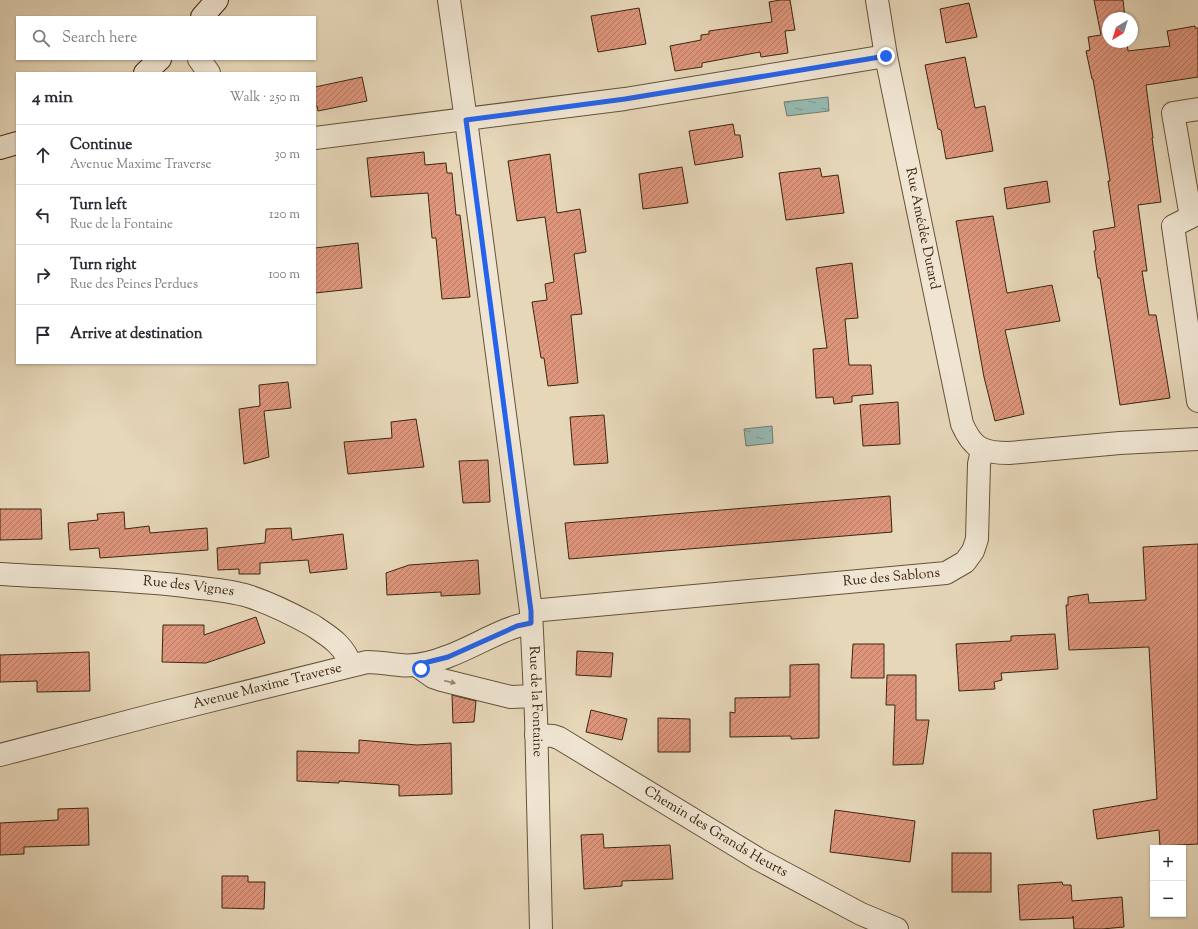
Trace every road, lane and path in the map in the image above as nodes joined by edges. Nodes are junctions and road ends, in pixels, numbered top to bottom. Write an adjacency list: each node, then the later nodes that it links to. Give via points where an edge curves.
1 (217, 0): 4 (street)
2 (449, 0): 11 (street, Rue de la Fontaine)
3 (876, 0): 5 (street, Rue Amédée Dutard)
4 (203, 16)
5 (886, 56): 11 (street, via 625,99); 17 (street, Rue Amédée Dutard, via 962,424 967,436)
6 (159, 60): 8 (street)
7 (200, 60): 9 (street)
8 (146, 72)
9 (208, 72)
10 (1198, 108): 15 (street, via 1173,113 1191,217 1173,226)
11 (466, 120): 12 (street); 19 (street, Rue de la Fontaine)
12 (316, 138)
13 (16, 143): 14 (street)
14 (0, 148)
15 (1198, 401)
16 (1198, 439): 17 (street, via 1120,443 1009,454)
17 (982, 450): 19 (street, Rue des Sablons, via 979,464 977,539 973,551 965,562 946,573)
18 (0, 574): 20 (street, Rue des Vignes, via 148,582 248,596 299,618 328,635 347,654)
19 (531, 617): 21 (street, Avenue Maxime Traverse, via 517,626 448,657); 22 (street, Rue de la Fontaine)
20 (351, 665): 21 (street, Avenue Maxime Traverse, via 380,662 400,666); 24 (street, Avenue Maxime Traverse)
21 (416, 665): 22 (street, one-way to 22, via 442,680 511,696)
22 (534, 696): 23 (street, Rue de la Fontaine)
23 (536, 735): 25 (street, Rue de la Fontaine); 26 (street, Chemin des Grands Heurts, via 559,738 758,859 861,914)
24 (0, 755)
25 (542, 929)
26 (897, 929)

